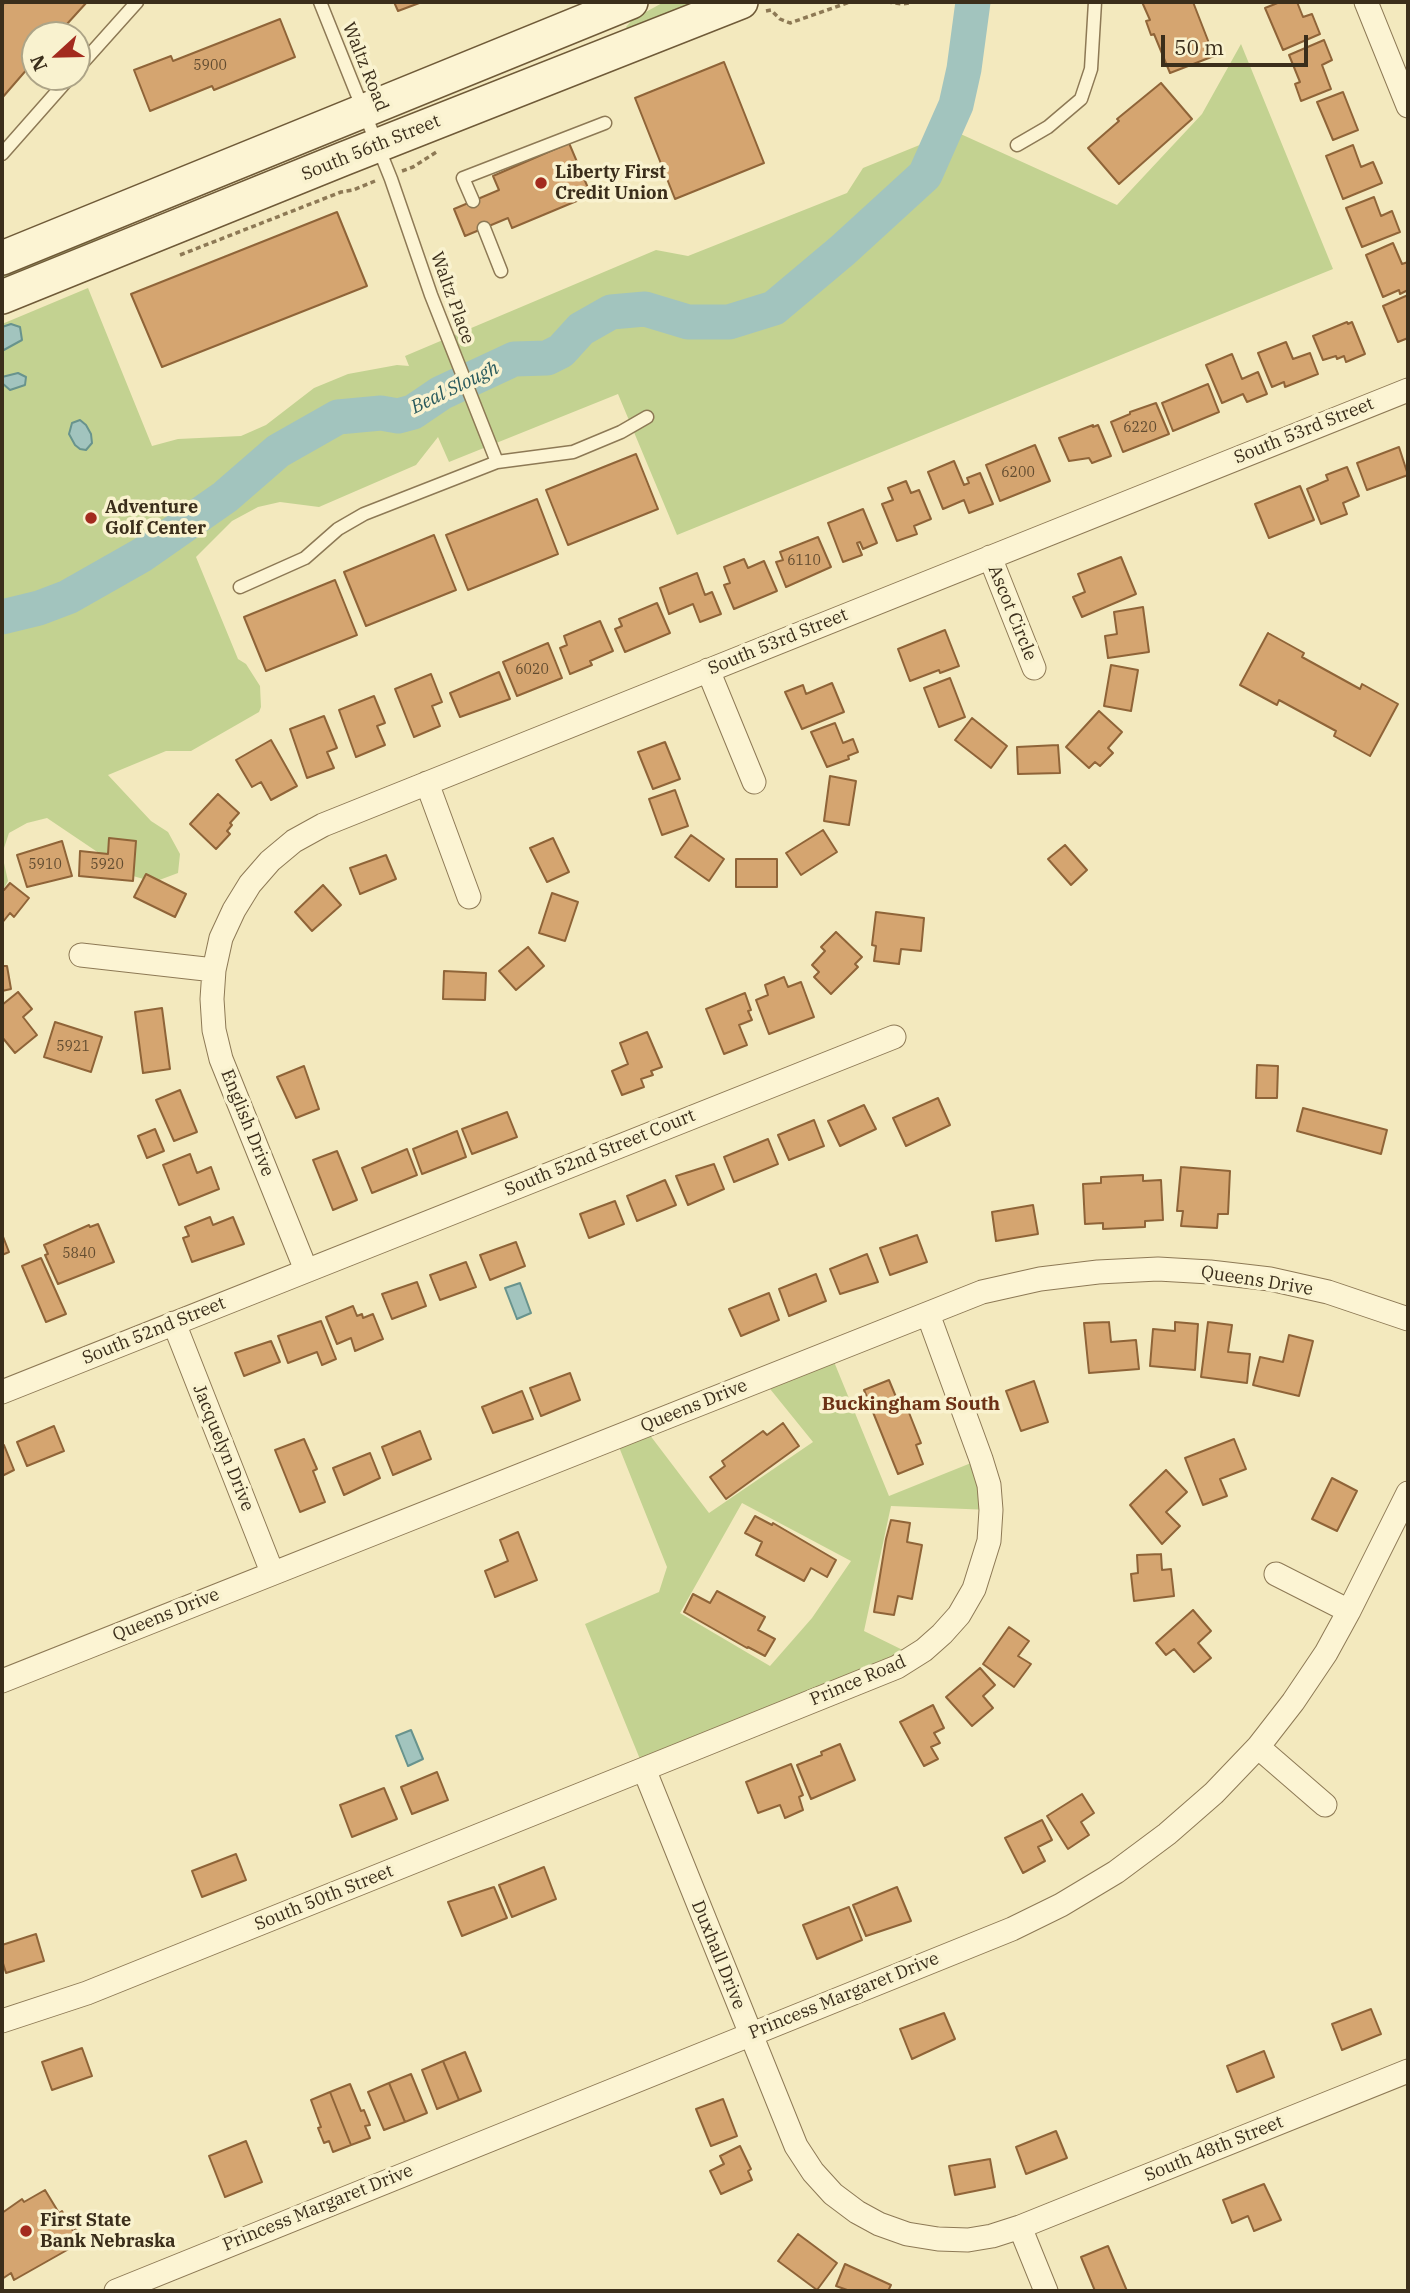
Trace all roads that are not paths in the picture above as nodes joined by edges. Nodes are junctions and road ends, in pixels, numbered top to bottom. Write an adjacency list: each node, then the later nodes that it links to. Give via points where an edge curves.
1 (137, 2): 7 (lane)
2 (320, 2): 10 (lane, Waltz Road)
3 (631, 2): 10 (main road, South 56th Street)
4 (741, 2): 12 (main road, South 56th Street)
5 (1095, 2): 13 (lane, via 1091,69 1081,99)
6 (1366, 2): 9 (street)
7 (91, 53)
8 (58, 91): 14 (lane)
9 (1408, 106)
10 (363, 110): 12 (lane, Waltz Road); 17 (main road, South 56th Street)
11 (605, 123): 15 (lane, via 463,178)
12 (377, 145): 19 (main road, South 56th Street); 22 (lane, Waltz Place)
13 (1017, 145)
14 (2, 154)
15 (473, 201)
16 (484, 229): 18 (lane)
17 (2, 258)
18 (501, 271)
19 (2, 297)
20 (1408, 390): 23 (street, South 53rd Street)
21 (647, 417): 22 (lane, via 573,452)
22 (497, 461): 24 (lane, via 354,519 305,558)
23 (990, 557): 25 (street, Ascot Circle); 26 (street, South 53rd Street)
24 (240, 587)
25 (1034, 668)
26 (708, 670): 27 (street); 28 (street, South 53rd Street)
27 (754, 782)
28 (427, 783): 29 (street); 31 (street, South 53rd Street, via 323,825 270,861 233,910)
29 (469, 897)
30 (81, 955): 31 (street)
31 (214, 970): 33 (street, English Drive, via 213,1020 221,1059)
32 (894, 1037): 33 (street, South 52nd Street Court)
33 (306, 1270): 36 (street, South 52nd Street)
34 (928, 1314): 35 (street, Queens Drive, via 982,1292 1040,1279 1158,1269 1270,1279 1328,1292); 39 (street, Queens Drive); 44 (street, Prince Road, via 989,1485 989,1541 975,1589 959,1615 924,1650 897,1667)
35 (1408, 1319)
36 (174, 1323): 37 (street, South 52nd Street); 39 (street, Jacquelyn Drive)
37 (2, 1392)
38 (1408, 1493): 41 (street, Princess Margaret Drive)
39 (272, 1572): 42 (street, Queens Drive)
40 (1276, 1574): 41 (street)
41 (1349, 1611): 43 (street, Princess Margaret Drive, via 1326,1653)
42 (2, 1681)
43 (1258, 1747): 45 (street); 47 (street, Princess Margaret Drive, via 1167,1834 1061,1905)
44 (643, 1769): 46 (street, South 50th Street, via 87,1993); 47 (street, Duxhall Drive)
45 (1325, 1805)
46 (2, 2021)
47 (750, 2034): 49 (street, Duxhall Drive, via 796,2146 813,2172 857,2212 907,2234 937,2239 992,2236); 50 (street, Princess Margaret Drive)
48 (1408, 2071): 49 (street, South 48th Street)
49 (1020, 2227): 51 (street)
50 (116, 2291)
51 (1046, 2291)

